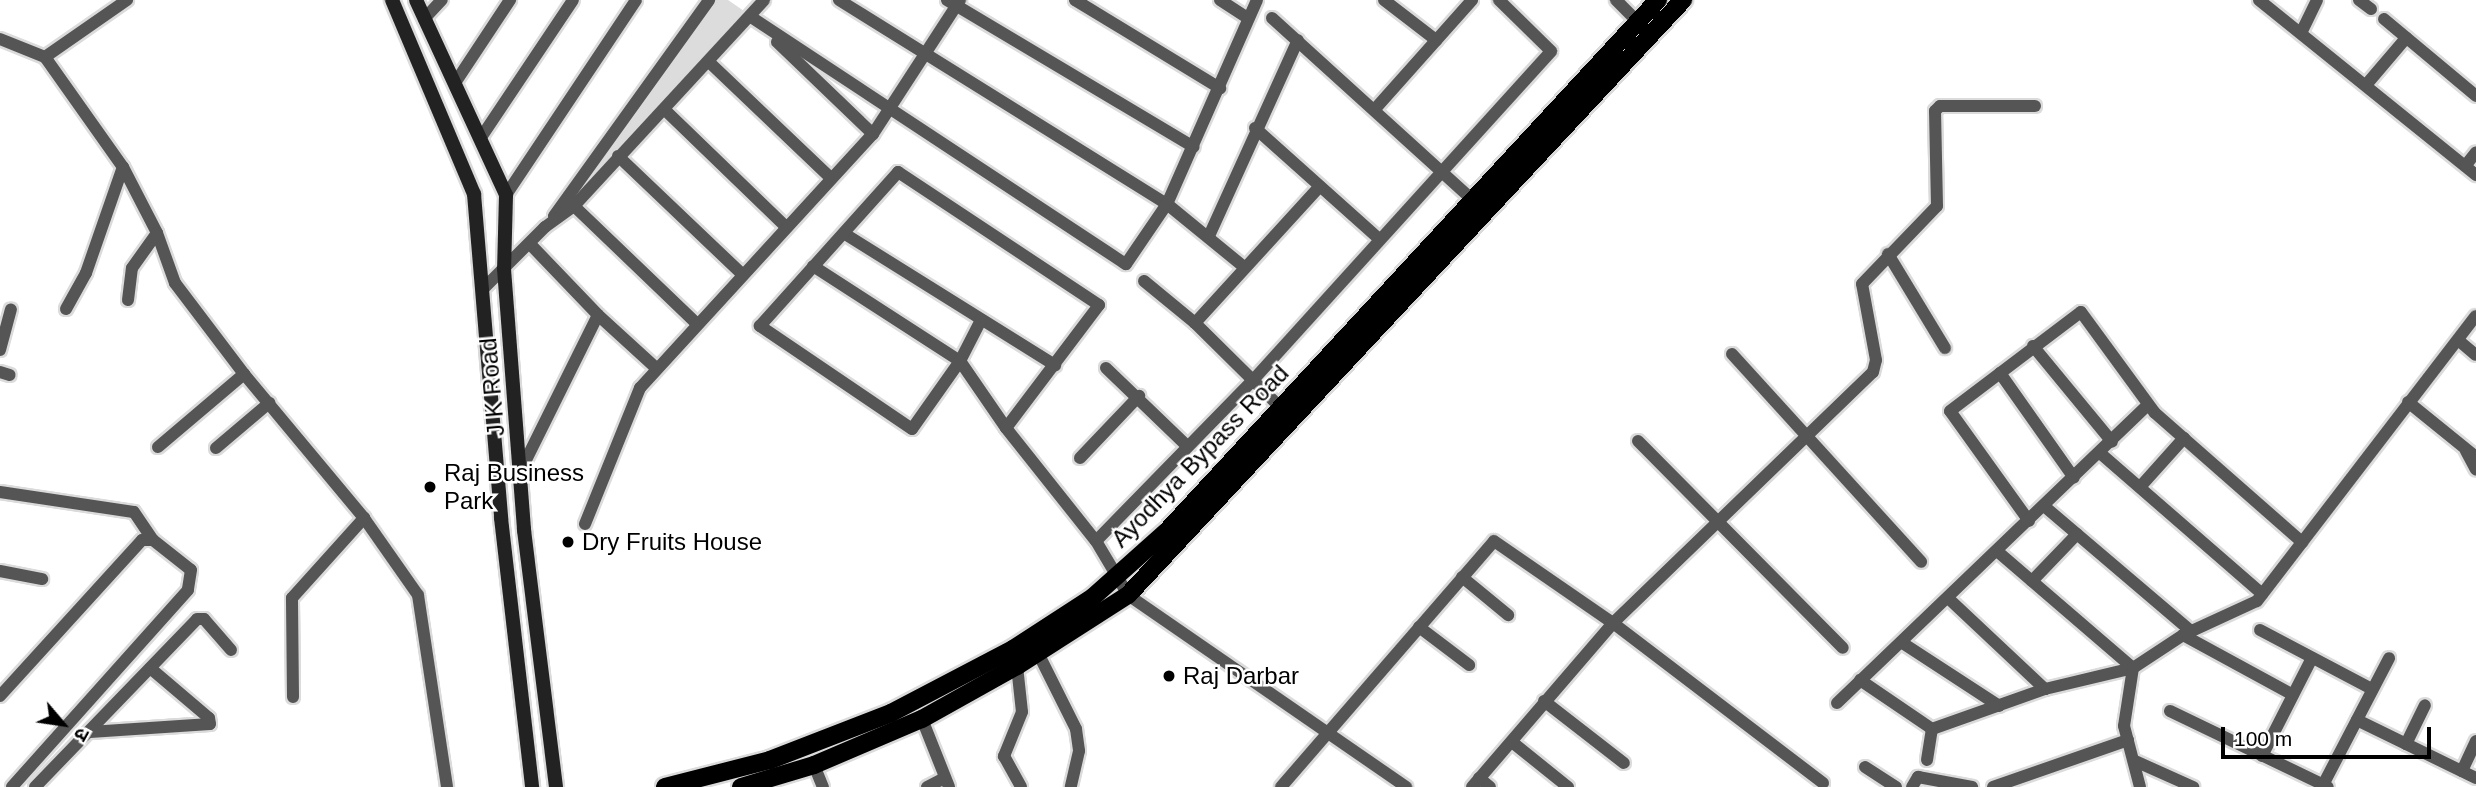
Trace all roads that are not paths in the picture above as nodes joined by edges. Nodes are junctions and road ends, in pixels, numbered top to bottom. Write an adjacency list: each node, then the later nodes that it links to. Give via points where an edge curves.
1 (127, 0): 36 (street)
2 (392, 0): 76 (main road, J K Road, via 474,194)
3 (416, 0): 27 (main road, J K Road)
4 (442, 0): 27 (street)
5 (510, 0): 38 (street)
6 (573, 0): 48 (street)
7 (636, 0): 58 (street)
8 (709, 0): 63 (street)
9 (839, 0): 35 (street)
10 (1075, 0): 40 (street)
11 (1220, 0): 25 (street)
12 (1257, 0): 25 (street)
13 (1384, 0): 34 (street)
14 (1472, 0): 34 (street)
15 (1499, 0): 54 (street, via 1551,51)
16 (1616, 0): 29 (street)
17 (1658, 0): 29 (main road, Ayodhya Bypass Road)
18 (1683, 0): 62 (main road, Ayodhya Bypass Road)
19 (2259, 0): 30 (street)
20 (2317, 0): 30 (street)
21 (2359, 0): 24 (street)
22 (955, 2): 35 (street); 49 (street)
23 (757, 6): 37 (street); 45 (street); 47 (street)
24 (2371, 9)
25 (1248, 18): 40 (street)
26 (1272, 18): 33 (street)
27 (424, 19): 38 (main road, J K Road)
28 (2384, 19): 31 (street)
29 (1638, 22): 59 (main road, Ayodhya Bypass Road)
30 (2302, 32): 39 (street)
31 (2406, 38): 39 (street); 41 (street)
32 (0, 39): 36 (street)
33 (1298, 40): 44 (street); 46 (street)
34 (1436, 40): 44 (street)
35 (925, 56): 45 (street); 60 (street)
36 (45, 57): 53 (street)
37 (709, 62): 43 (street); 56 (street)
38 (455, 83): 48 (main road, J K Road)
39 (2366, 85): 52 (street)
40 (1220, 88): 49 (street)
41 (2476, 96)
42 (2035, 106): 70 (street, via 1940,106 1935,111 1937,206)
43 (665, 110): 51 (street); 64 (street)
44 (1375, 110): 54 (street)
45 (890, 112): 47 (street); 60 (street, via 1126,264)
46 (1255, 128): 57 (street); 67 (street)
47 (873, 134): 56 (street)
48 (480, 139): 58 (main road, J K Road)
49 (1194, 147): 60 (street)
50 (2476, 152): 52 (street)
51 (618, 156): 61 (street); 74 (street)
52 (2466, 165): 55 (street)
53 (123, 167): 65 (street); 79 (street, via 86,273)
54 (1442, 171): 59 (street); 68 (street)
55 (2476, 175)
56 (831, 178): 64 (street)
57 (1320, 186): 68 (street); 72 (street)
58 (506, 195): 73 (main road, J K Road)
59 (1472, 199): 62 (street); 104 (main road, Ayodhya Bypass Road)
60 (1167, 204): 67 (street)
61 (574, 206): 63 (street); 84 (street)
62 (1486, 213): 139 (main road, Ayodhya Bypass Road)
63 (545, 227): 69 (street)
64 (786, 227): 74 (street)
65 (158, 233): 77 (street, via 132,268); 98 (street, via 176,283)
66 (845, 234): 71 (street); 82 (street); 94 (street, via 898,172 1099,304)
67 (1209, 236): 72 (street)
68 (1379, 239): 99 (street)
69 (530, 244): 73 (street); 80 (street)
70 (1888, 254): 89 (street); 106 (street, via 1862,284 1875,366)
71 (813, 266): 93 (street); 93 (street, via 760,326 912,429)
72 (1244, 267): 83 (street)
73 (504, 270): 76 (street); 85 (main road, J K Road)
74 (742, 274): 84 (street)
75 (1144, 281): 83 (street)
76 (483, 289): 86 (main road, J K Road)
77 (128, 300)
78 (11, 309): 90 (street)
79 (66, 310)
80 (598, 315): 95 (street); 117 (street)
81 (2476, 316): 87 (street)
82 (981, 320): 93 (street); 94 (street)
83 (1195, 323): 99 (street)
84 (697, 324): 95 (street)
85 (510, 336): 86 (main road); 117 (main road, J K Road)
86 (487, 340): 191 (main road, J K Road, via 501,518)
87 (2458, 340): 92 (street); 101 (street)
88 (2033, 346): 97 (street); 103 (street, via 2081,312); 109 (street)
89 (1945, 348)
90 (0, 350)
91 (1732, 354): 106 (street)
92 (2476, 355)
93 (960, 361): 105 (street)
94 (1055, 365): 105 (street)
95 (656, 368): 126 (street, via 640,388)
96 (1106, 368): 100 (street)
97 (2000, 373): 119 (street); 124 (street, via 1950,411)
98 (244, 374): 102 (street); 111 (street)
99 (1254, 379): 104 (street); 110 (street)
100 (1139, 396): 110 (street); 116 (street)
101 (2408, 401): 112 (street); 130 (street)
102 (269, 403): 113 (street); 123 (street)
103 (2148, 405): 107 (street); 109 (street)
104 (1282, 409): 134 (main road, Ayodhya Bypass Road, via 1166,532)
105 (1006, 428): 129 (street)
106 (1807, 436): 125 (street); 132 (street)
107 (2184, 438): 120 (street); 130 (street)
108 (1638, 441): 125 (street)
109 (2112, 442): 114 (street)
110 (1186, 446): 129 (street)
111 (158, 447)
112 (2464, 447): 115 (street); 118 (street)
113 (216, 448)
114 (2100, 453): 119 (street); 120 (street)
115 (2476, 457)
116 (1080, 458)
117 (522, 468): 192 (main road, J K Road, via 524,530)
118 (2476, 470)
119 (2074, 478): 122 (street)
120 (2140, 488): 138 (street)
121 (0, 492): 128 (street, via 134,512)
122 (2044, 506): 124 (street); 127 (street)
123 (363, 518): 161 (street, via 292,598); 190 (street, via 418,595)
124 (2029, 521): 131 (street)
125 (1718, 522): 142 (street); 147 (street)
126 (585, 524)
127 (2077, 534): 137 (street); 145 (street)
128 (153, 540): 160 (street, via 142,540 130,552); 188 (street, via 191,570 188,590)
129 (1097, 541): 134 (street)
130 (2302, 542): 138 (street)
131 (1997, 551): 137 (street); 140 (street)
132 (1921, 562)
133 (0, 571): 136 (street)
134 (1115, 577): 139 (street); 193 (main road, Ayodhya Bypass Road, via 1093,597 1013,649 891,713 770,760)
135 (1462, 577): 141 (street); 142 (street, via 1494,541); 143 (street)
136 (42, 579)
137 (2032, 581): 155 (street)
138 (2263, 594): 145 (street)
139 (1128, 595): 149 (main road, Ayodhya Bypass Road); 171 (street)
140 (1948, 598): 146 (street); 157 (street)
141 (1508, 615)
142 (1613, 623): 162 (street); 186 (street)
143 (1419, 626): 152 (street); 171 (street)
144 (2260, 630): 150 (street)
145 (2187, 633): 155 (street); 159 (street)
146 (1901, 642): 156 (street); 165 (street)
147 (1843, 648)
148 (231, 650): 154 (street, via 204,619 197,619)
149 (1038, 653): 153 (main road, Ayodhya Bypass Road); 198 (street, via 1076,729 1079,751)
150 (2312, 658): 158 (street); 159 (street)
151 (2389, 658): 158 (street)
152 (1469, 665)
153 (1017, 666): 167 (main road, Ayodhya Bypass Road); 197 (street, via 1021,712 1004,756)
154 (150, 668): 170 (street); 170 (street, via 209,718 210,724)
155 (2133, 668): 157 (street); 172 (street, via 2125,705)
156 (1860, 680): 163 (street); 169 (street)
157 (2045, 689): 165 (street)
158 (2372, 689): 168 (street)
159 (2292, 695): 176 (street)
160 (0, 696)
161 (293, 697)
162 (1544, 701): 174 (street); 179 (street)
163 (1837, 702)
164 (2425, 705): 175 (street)
165 (1999, 706): 169 (street)
166 (2170, 711): 176 (street)
167 (922, 719): 180 (main road, Ayodhya Bypass Road); 184 (street)
168 (2357, 720): 175 (street); 187 (street)
169 (1932, 729): 177 (street)
170 (89, 732): 189 (street)
171 (1327, 732): 199 (street); 200 (street)
172 (2129, 740): 178 (street); 206 (street)
173 (2476, 741): 182 (street)
174 (1512, 742): 185 (street); 202 (street)
175 (2406, 744): 182 (street)
176 (2262, 756): 187 (street)
177 (1927, 760)
178 (2135, 761): 207 (street); 208 (street)
179 (1624, 764)
180 (814, 765): 194 (main road, Ayodhya Bypass Road); 195 (street)
181 (1866, 766): 203 (street)
182 (2462, 771): 183 (street)
183 (2476, 778)
184 (947, 782): 196 (street)
185 (1475, 783): 201 (street)
186 (1823, 783)
187 (2325, 786)
188 (12, 787)
189 (36, 787)
190 (446, 787)
191 (532, 787)
192 (555, 787)
193 (665, 787)
194 (741, 787)
195 (823, 787)
196 (927, 787)
197 (1021, 787)
198 (1071, 787)
199 (1281, 787)
200 (1406, 787)
201 (1490, 787)
202 (1568, 787)
203 (1896, 787)
204 (1912, 787): 205 (street, via 1918,777)
205 (1972, 787)
206 (1993, 787)
207 (2140, 787)
208 (2193, 787)

